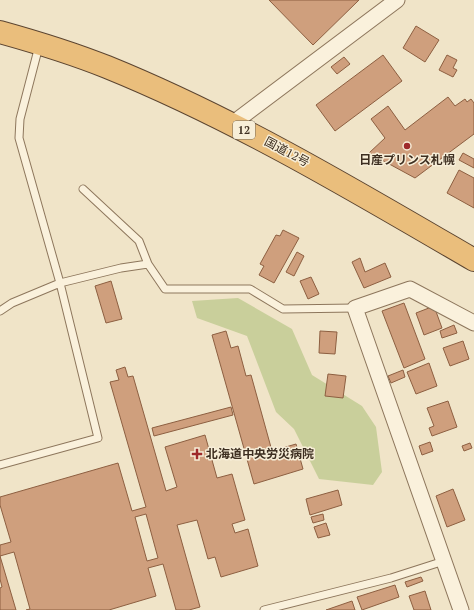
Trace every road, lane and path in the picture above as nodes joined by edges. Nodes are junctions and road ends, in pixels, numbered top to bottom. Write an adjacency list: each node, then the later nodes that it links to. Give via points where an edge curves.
1 (396, 0): 4 (street)
2 (0, 32): 3 (highway, 国道12号 / 12)
3 (40, 44): 4 (highway, 国道12号 / 12, via 106,66); 8 (lane, via 20,119 19,138)
4 (232, 124): 6 (highway, 国道12号 / 12, via 315,167)
5 (83, 189): 7 (lane, via 139,241)
6 (474, 260)
7 (148, 264): 8 (lane); 9 (lane, via 165,289 250,288 283,309)
8 (60, 283): 10 (lane); 12 (lane, via 98,438)
9 (355, 308): 11 (street, via 410,289); 13 (street)
10 (0, 310)
11 (474, 323)
12 (0, 465)
13 (444, 561): 14 (lane, via 391,578); 15 (street)
14 (264, 610)
15 (461, 610)

